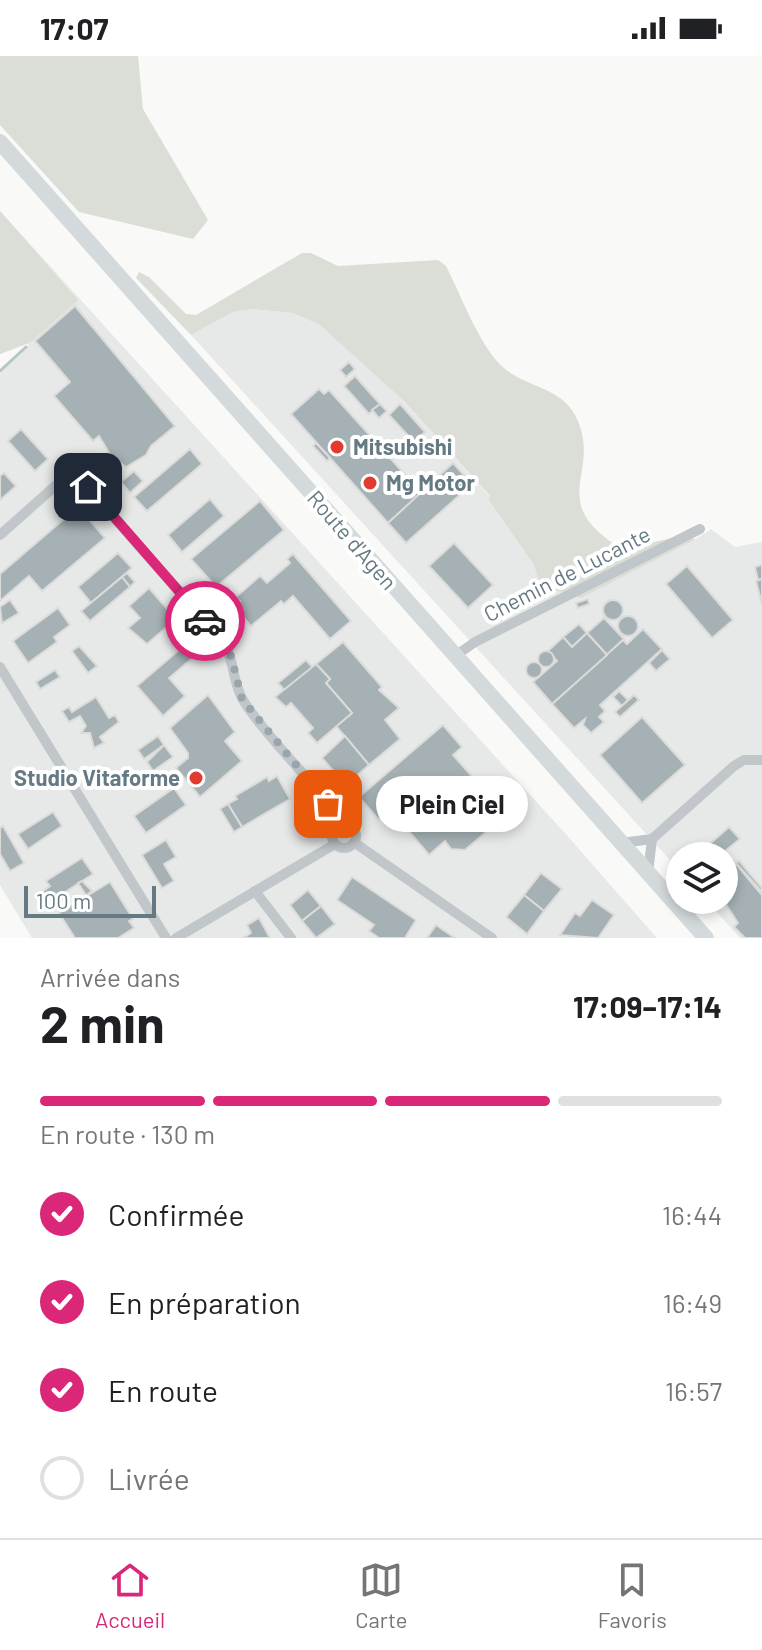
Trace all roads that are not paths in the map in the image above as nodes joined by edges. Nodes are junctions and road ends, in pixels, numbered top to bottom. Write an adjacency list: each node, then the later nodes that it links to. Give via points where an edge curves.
1 (0, 142): 4 (main road, Route d'Agen)
2 (700, 529): 4 (street, Chemin de Lucante)
3 (0, 535): 7 (street, via 63,479 81,480 223,642 242,699 328,804)
4 (455, 656): 10 (main road, Route d'Agen)
5 (0, 667): 14 (street)
6 (762, 760): 8 (street, via 734,766)
7 (339, 825): 9 (street, via 353,828); 11 (street, via 332,834)
8 (652, 839): 10 (street); 12 (street)
9 (355, 843): 11 (street, via 345,848); 17 (street)
10 (621, 843): 12 (main road, Route d'Agen)
11 (335, 844): 13 (street)
12 (648, 874): 18 (main road, Route d'Agen)
13 (255, 891): 15 (street); 16 (street)
14 (166, 938)
15 (176, 938)
16 (291, 938)
17 (492, 938)
18 (706, 938)

